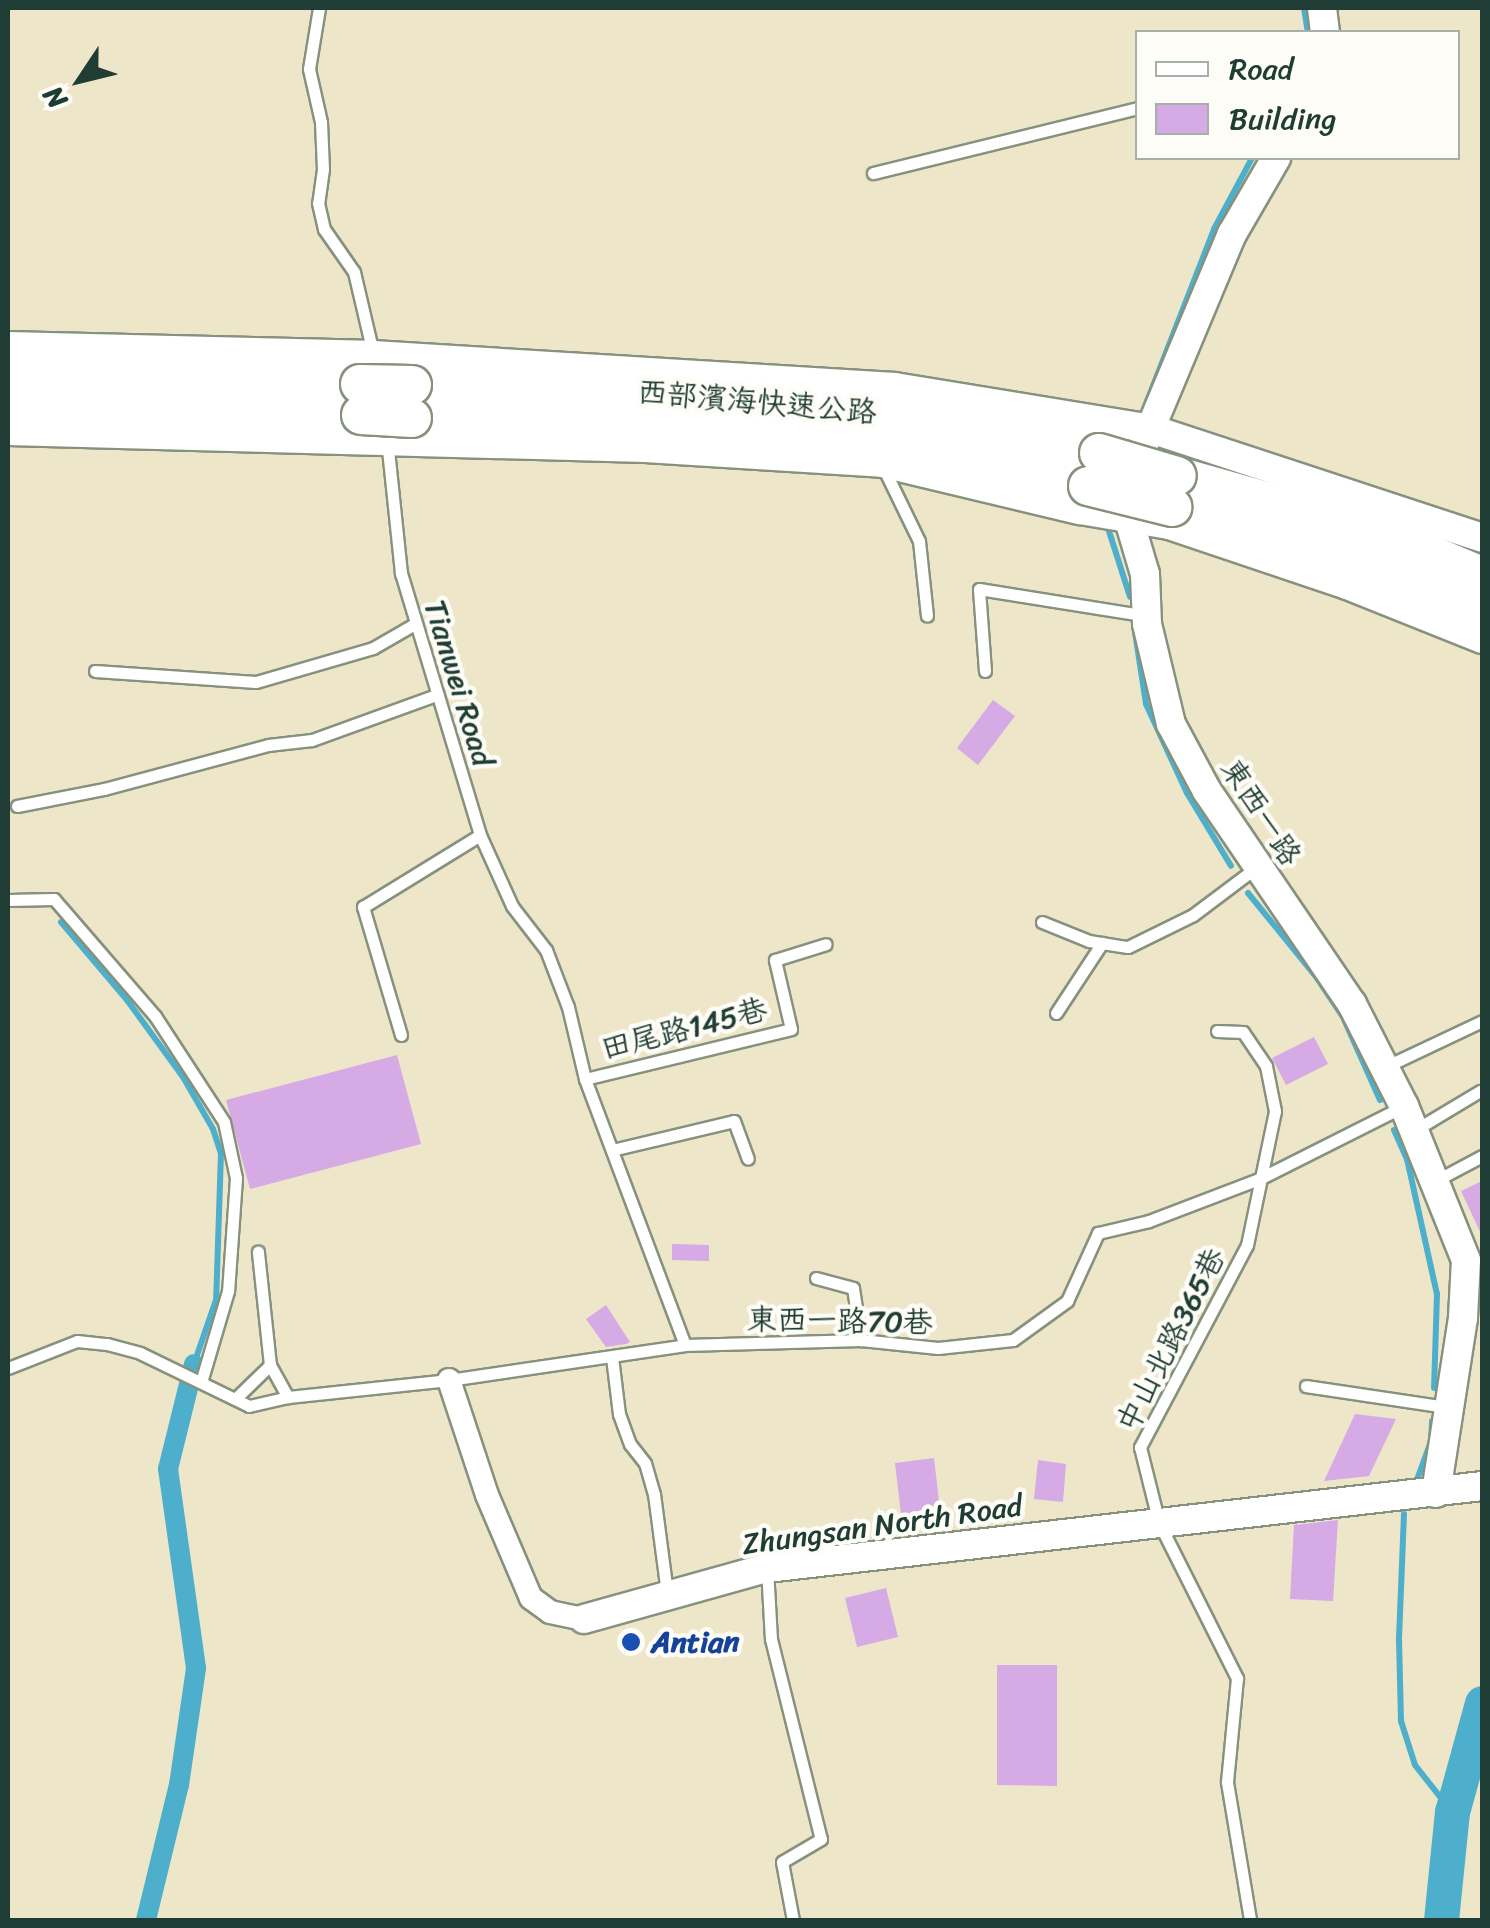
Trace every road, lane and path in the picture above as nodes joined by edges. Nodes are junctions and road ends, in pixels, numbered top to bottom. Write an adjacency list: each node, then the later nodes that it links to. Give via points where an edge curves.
1 (319, 8): 7 (lane, Tianwei Road, via 309,69 321,122 318,203 324,228 354,272)
2 (1135, 109): 4 (lane)
3 (1275, 160): 9 (street, 東西一路, via 1232,234)
4 (872, 174)
5 (8, 346): 7 (street)
6 (8, 375): 7 (highway, 西部濱海快速公路)
7 (384, 400): 8 (highway, 西部濱海快速公路); 9 (street, via 895,387); 10 (street); 11 (street, via 646,448); 12 (highway, 西部濱海快速公路, bridge, via 868,443 1094,470); 19 (lane, Tianwei Road, via 401,572)
8 (8, 410)
9 (1151, 429): 13 (street, 東西一路); 14 (street)
10 (8, 432)
11 (882, 462): 13 (street); 17 (lane, via 919,542)
12 (1174, 491): 15 (highway, 西部濱海快速公路, via 1379,533); 16 (highway, 西部濱海快速公路)
13 (1128, 520): 18 (street, 東西一路, via 1145,574); 20 (street, via 1169,525)
14 (1482, 538)
15 (1482, 576)
16 (1482, 610)
17 (927, 616)
18 (1146, 616): 21 (lane, via 979,590); 26 (street, 東西一路, via 1170,724)
19 (413, 625): 22 (lane, via 373,648 256,682); 23 (lane, Tianwei Road)
20 (1482, 639)
21 (985, 671)
22 (96, 672)
23 (436, 695): 24 (lane, via 312,740); 25 (lane, Tianwei Road)
24 (16, 806)
25 (480, 835): 34 (lane, via 363,907); 36 (lane, Tianwei Road, via 512,906 546,950)
26 (1257, 868): 29 (lane, via 1162,932 1128,947); 35 (street, 東西一路, via 1352,1004)
27 (8, 900): 54 (lane, via 54,899 155,1016 224,1122 236,1178 228,1291)
28 (1042, 922): 29 (lane)
29 (1102, 943): 31 (lane)
30 (826, 944): 36 (lane, 田尾路145巷, via 775,960 791,1029)
31 (1056, 1014)
32 (1482, 1021): 35 (lane)
33 (1217, 1030): 42 (lane, 中山北路365巷, via 1243,1032 1266,1066 1274,1111)
34 (401, 1034)
35 (1386, 1067): 38 (street, 東西一路)
36 (585, 1079): 39 (lane, Tianwei Road)
37 (1480, 1091): 38 (lane, 東西一路70巷)
38 (1409, 1119): 42 (lane, 東西一路70巷); 43 (street, 東西一路)
39 (612, 1150): 41 (lane, via 734,1121); 49 (lane, Tianwei Road)
40 (1482, 1156): 43 (lane)
41 (748, 1159)
42 (1259, 1179): 48 (lane, 東西一路70巷, via 1098,1234 1068,1301 1013,1340 938,1348); 61 (lane, 中山北路365巷, via 1247,1245 1140,1446)
43 (1434, 1181): 45 (street, 東西一路)
44 (258, 1252): 51 (lane)
45 (1474, 1256): 47 (street, 東西一路)
46 (816, 1278): 48 (lane, via 853,1288)
47 (1473, 1314): 58 (street, 東西一路)
48 (861, 1340): 49 (lane, 東西一路70巷)
49 (686, 1346): 50 (lane, 東西一路70巷)
50 (612, 1357): 53 (lane, 東西一路70巷); 63 (lane, via 619,1414 654,1494)
51 (270, 1365): 56 (lane); 57 (lane)
52 (8, 1368): 54 (lane, 東西一路70巷, via 77,1341 140,1353)
53 (449, 1380): 56 (lane, 東西一路70巷); 64 (street, Zhungsan North Road, via 486,1495 531,1598 550,1612)
54 (202, 1382): 57 (lane, 東西一路70巷)
55 (1306, 1386): 58 (lane)
56 (288, 1397): 57 (lane, 東西一路70巷, via 249,1406)
57 (235, 1399)
58 (1451, 1408): 60 (street, 東西一路)
59 (1482, 1486): 60 (street, Zhungsan North Road)
60 (1436, 1493): 61 (street, Zhungsan North Road)
61 (1160, 1523): 62 (street, Zhungsan North Road); 66 (lane, 中山北路365巷, via 1237,1678 1226,1782)
62 (767, 1568): 63 (street, Zhungsan North Road); 65 (lane, via 772,1639 821,1839 782,1862)
63 (668, 1598): 64 (street, Zhungsan North Road)
64 (584, 1620)
65 (793, 1920)
66 (1250, 1920)

